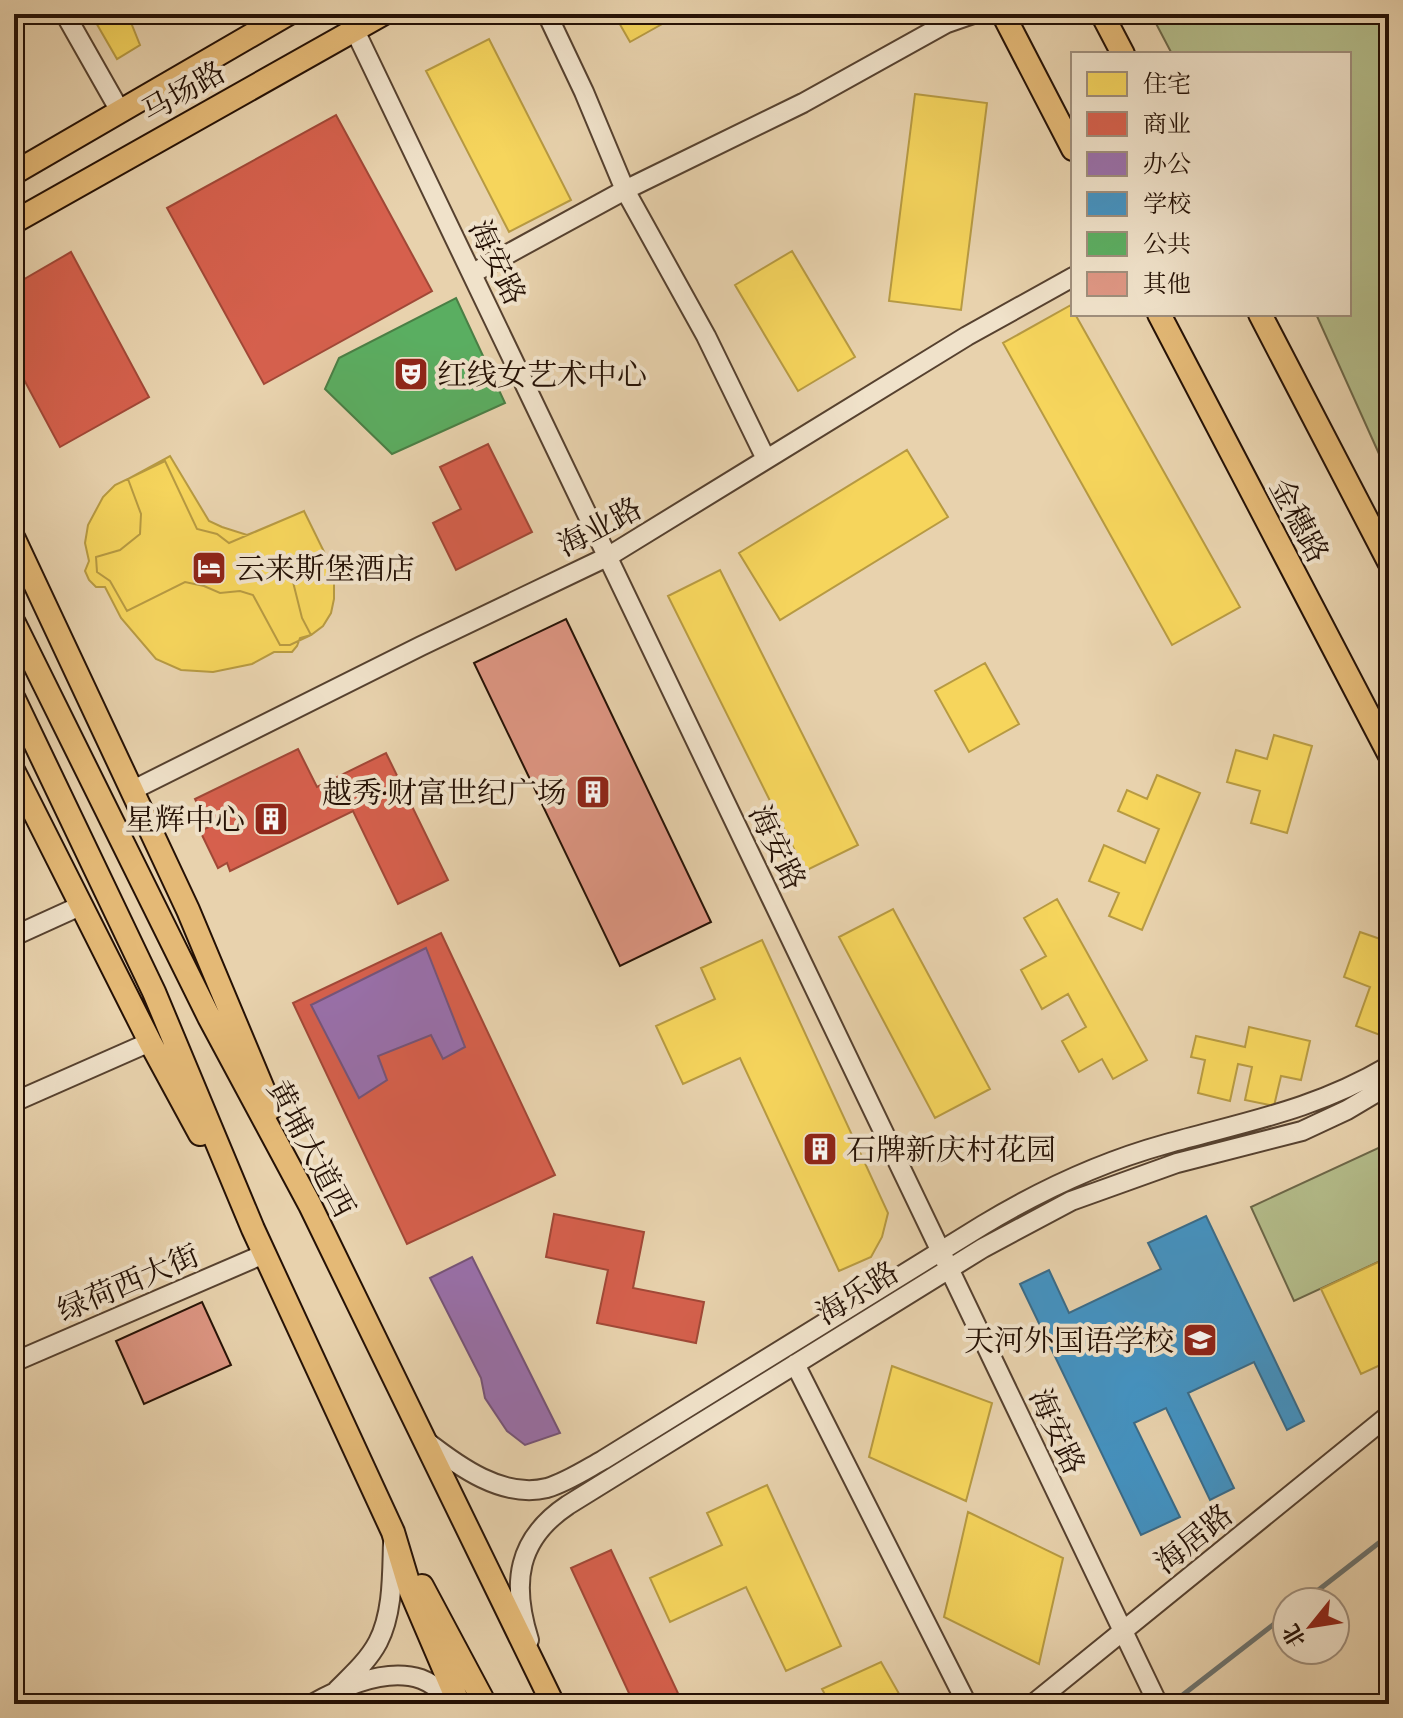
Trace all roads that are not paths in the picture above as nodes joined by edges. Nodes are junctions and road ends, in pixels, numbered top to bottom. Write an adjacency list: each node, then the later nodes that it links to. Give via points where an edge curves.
1 (65, 14): 10 (street)
2 (288, 14): 10 (main road, 马场路)
3 (383, 14): 8 (main road, 马场路)
4 (547, 14): 13 (street)
5 (973, 14): 13 (street)
6 (1003, 14): 11 (main road)
7 (1102, 14): 9 (main road)
8 (350, 22): 14 (main road, 马场路); 15 (street, 海安路)
9 (1122, 52)
10 (120, 111): 12 (main road, 马场路)
11 (1071, 145)
12 (14, 173)
13 (625, 190): 15 (street); 19 (street)
14 (14, 222)
15 (473, 273): 21 (street, 海安路)
16 (1071, 278): 19 (street, 海业路)
17 (1160, 316): 25 (main road, 金穗路)
18 (1261, 316): 22 (main road, 金穗路)
19 (766, 459): 21 (street, 海业路)
20 (14, 539): 27 (main road)
21 (609, 556): 27 (street, 海业路); 36 (street, 海安路)
22 (1389, 562)
23 (14, 623): 34 (main road, 黄埔大道西, via 209,1017)
24 (14, 699): 35 (main road, via 154,992)
25 (1389, 754)
26 (14, 772): 28 (main road)
27 (133, 790): 34 (main road, via 208,955)
28 (80, 906): 29 (street); 30 (main road)
29 (14, 936)
30 (150, 1042): 33 (street); 35 (main road)
31 (1389, 1066): 36 (street, 海乐路, via 1298,1109 1097,1167 1006,1211)
32 (1389, 1085): 38 (street, 海乐路, via 1302,1131 1177,1163 1071,1201)
33 (14, 1102)
34 (310, 1205): 42 (main road, 黄埔大道西)
35 (253, 1229): 37 (main road)
36 (941, 1251): 38 (street, 海安路); 42 (street, 海乐路, via 562,1482 534,1490 505,1486 461,1466)
37 (264, 1254): 39 (street, 绿荷西大街); 43 (main road)
38 (949, 1268): 40 (street, 海乐路); 44 (street, 海安路)
39 (14, 1362)
40 (795, 1364): 46 (street, 海乐路, via 568,1505 538,1531 521,1567 519,1587 527,1632); 50 (street)
41 (1389, 1415): 44 (street, 海居路)
42 (421, 1437): 46 (main road, 黄埔大道西)
43 (393, 1532): 45 (street, via 387,1614 378,1642); 48 (main road, via 411,1592); 49 (main road)
44 (1122, 1632): 51 (street, 海居路); 52 (street, 海安路)
45 (337, 1690): 47 (street); 48 (street, via 374,1679 420,1678)
46 (550, 1701)
47 (312, 1704)
48 (458, 1704)
49 (485, 1704)
50 (967, 1704)
51 (1033, 1704)
52 (1158, 1704)

